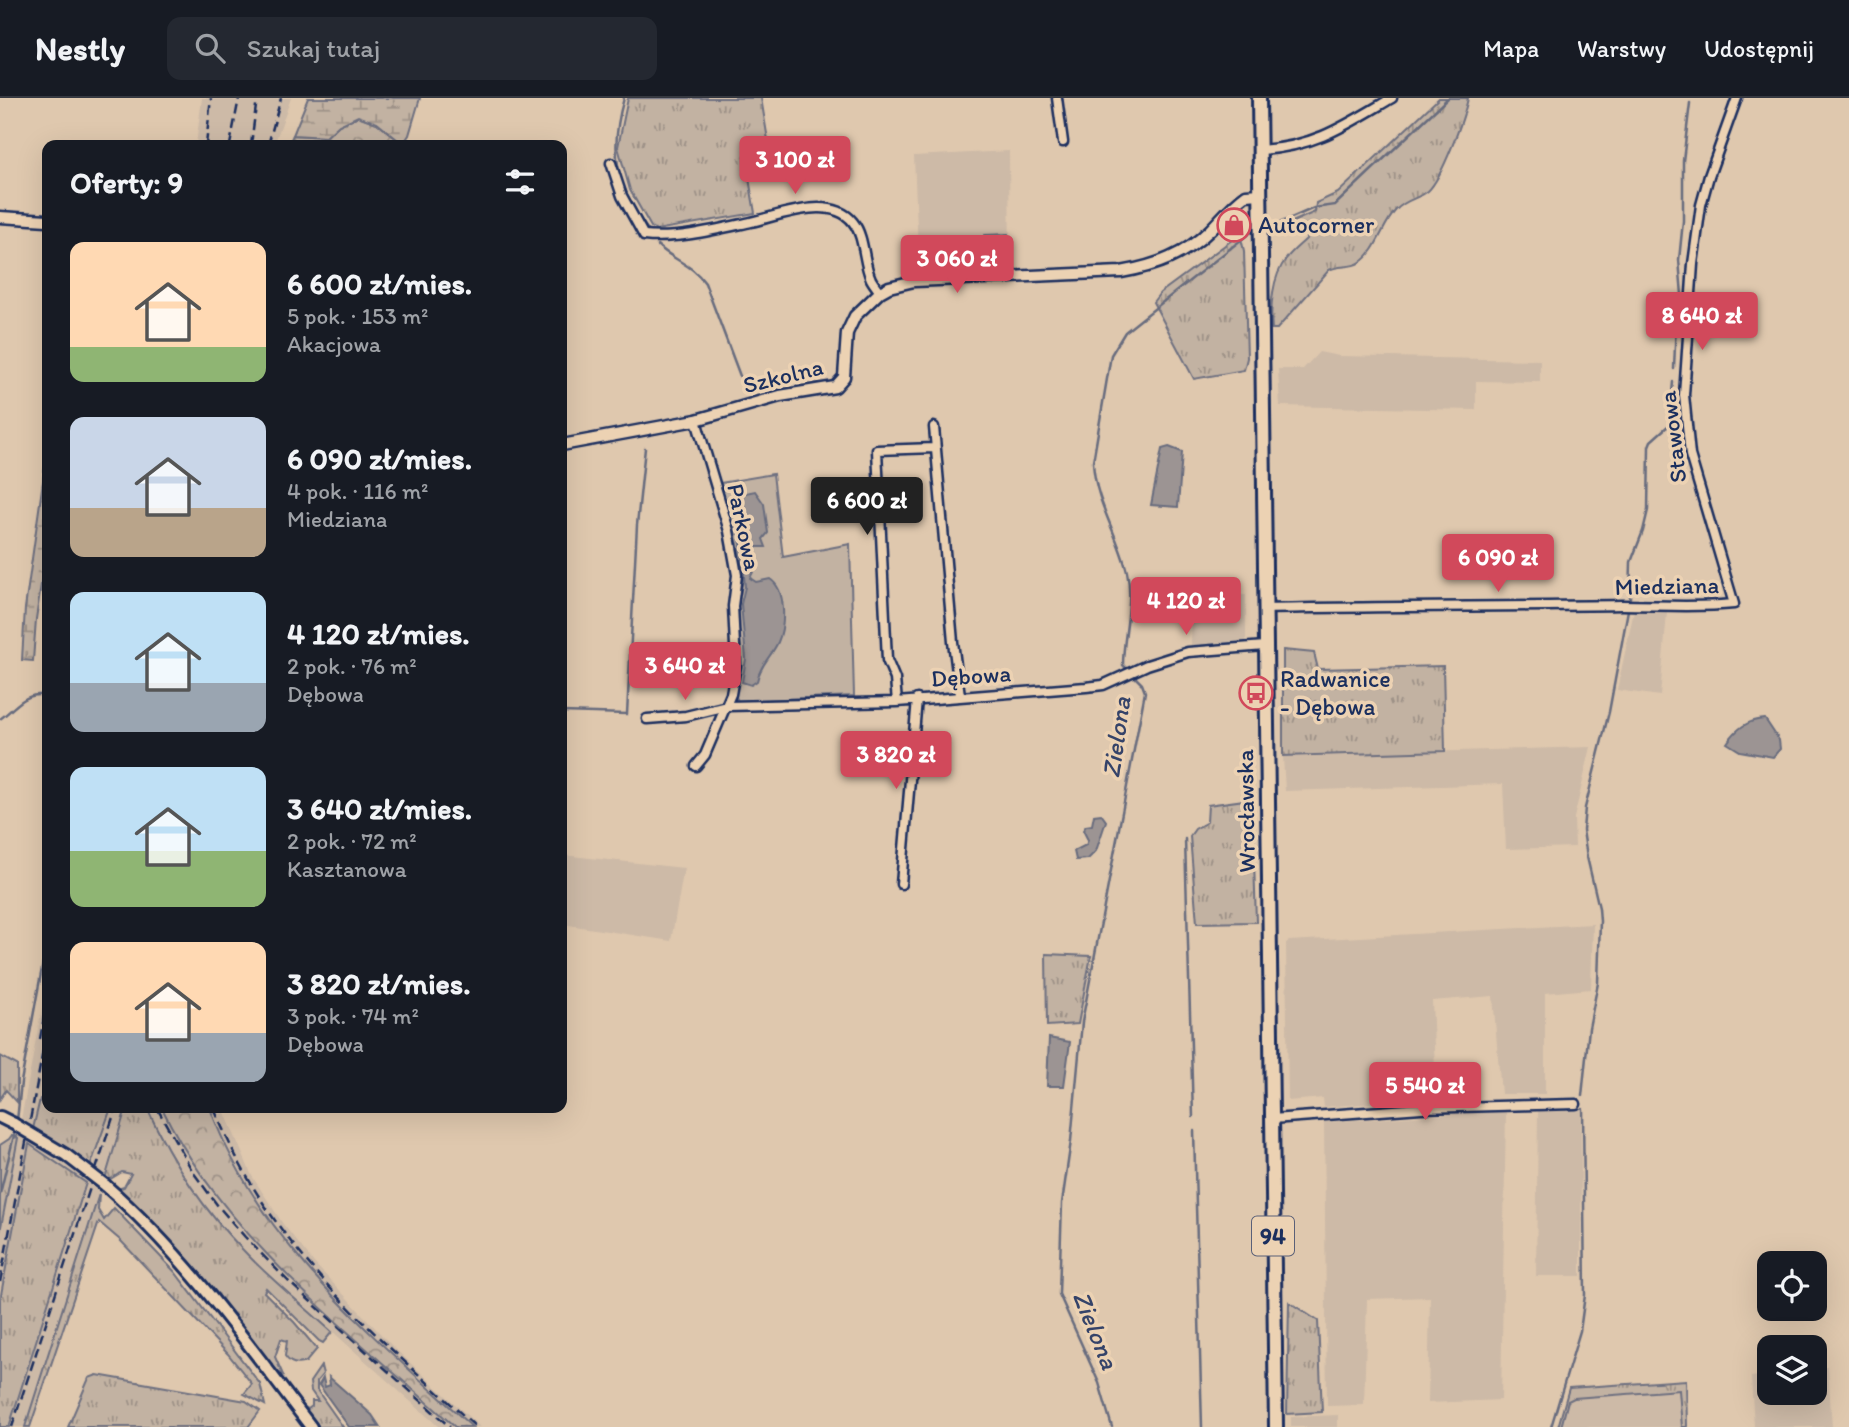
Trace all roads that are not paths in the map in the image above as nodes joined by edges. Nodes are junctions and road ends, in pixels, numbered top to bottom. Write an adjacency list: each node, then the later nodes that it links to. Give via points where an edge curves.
1 (1057, 98): 5 (street)
2 (1392, 98): 6 (street, via 1332,133 1295,146)
3 (1737, 98): 16 (street, Stawowa, via 1701,205 1684,395 1694,474)
4 (1259, 104): 6 (main road, 94)
5 (1063, 142)
6 (1259, 150): 8 (main road, 94)
7 (611, 163): 11 (street, via 622,196 644,236 689,233 809,208 847,216 854,223 870,278)
8 (1260, 194): 11 (street, Szkolna, via 1245,195 1179,255 1141,268 914,281); 17 (main road, Wrocławska / 94)
9 (0, 217): 10 (street)
10 (42, 220)
11 (880, 292): 12 (street, Szkolna, via 849,328 844,377 835,387 780,396)
12 (696, 420): 14 (street, Szkolna); 22 (street, Parkowa, via 735,558 736,666)
13 (934, 427): 15 (street)
14 (567, 444)
15 (935, 449): 19 (street); 21 (street, via 877,450 887,660)
16 (1734, 604): 17 (street, Miedziana)
17 (1265, 608): 18 (main road, Wrocławska / 94)
18 (1265, 646): 19 (street, Dębowa, via 1188,652 1103,685); 28 (main road, Wrocławska / 94)
19 (960, 695): 20 (street, Dębowa)
20 (917, 699): 21 (street); 25 (street, Dębowa)
21 (897, 702): 22 (street)
22 (727, 706): 23 (street); 24 (street, Parkowa)
23 (647, 719)
24 (696, 766)
25 (901, 884)
26 (1576, 1104): 28 (street, via 1421,1108)
27 (0, 1117): 29 (main road, bridge, via 66,1155 135,1212 189,1271)
28 (1272, 1119): 30 (main road, Wrocławska / 94)
29 (310, 1427)
30 (1276, 1427)

